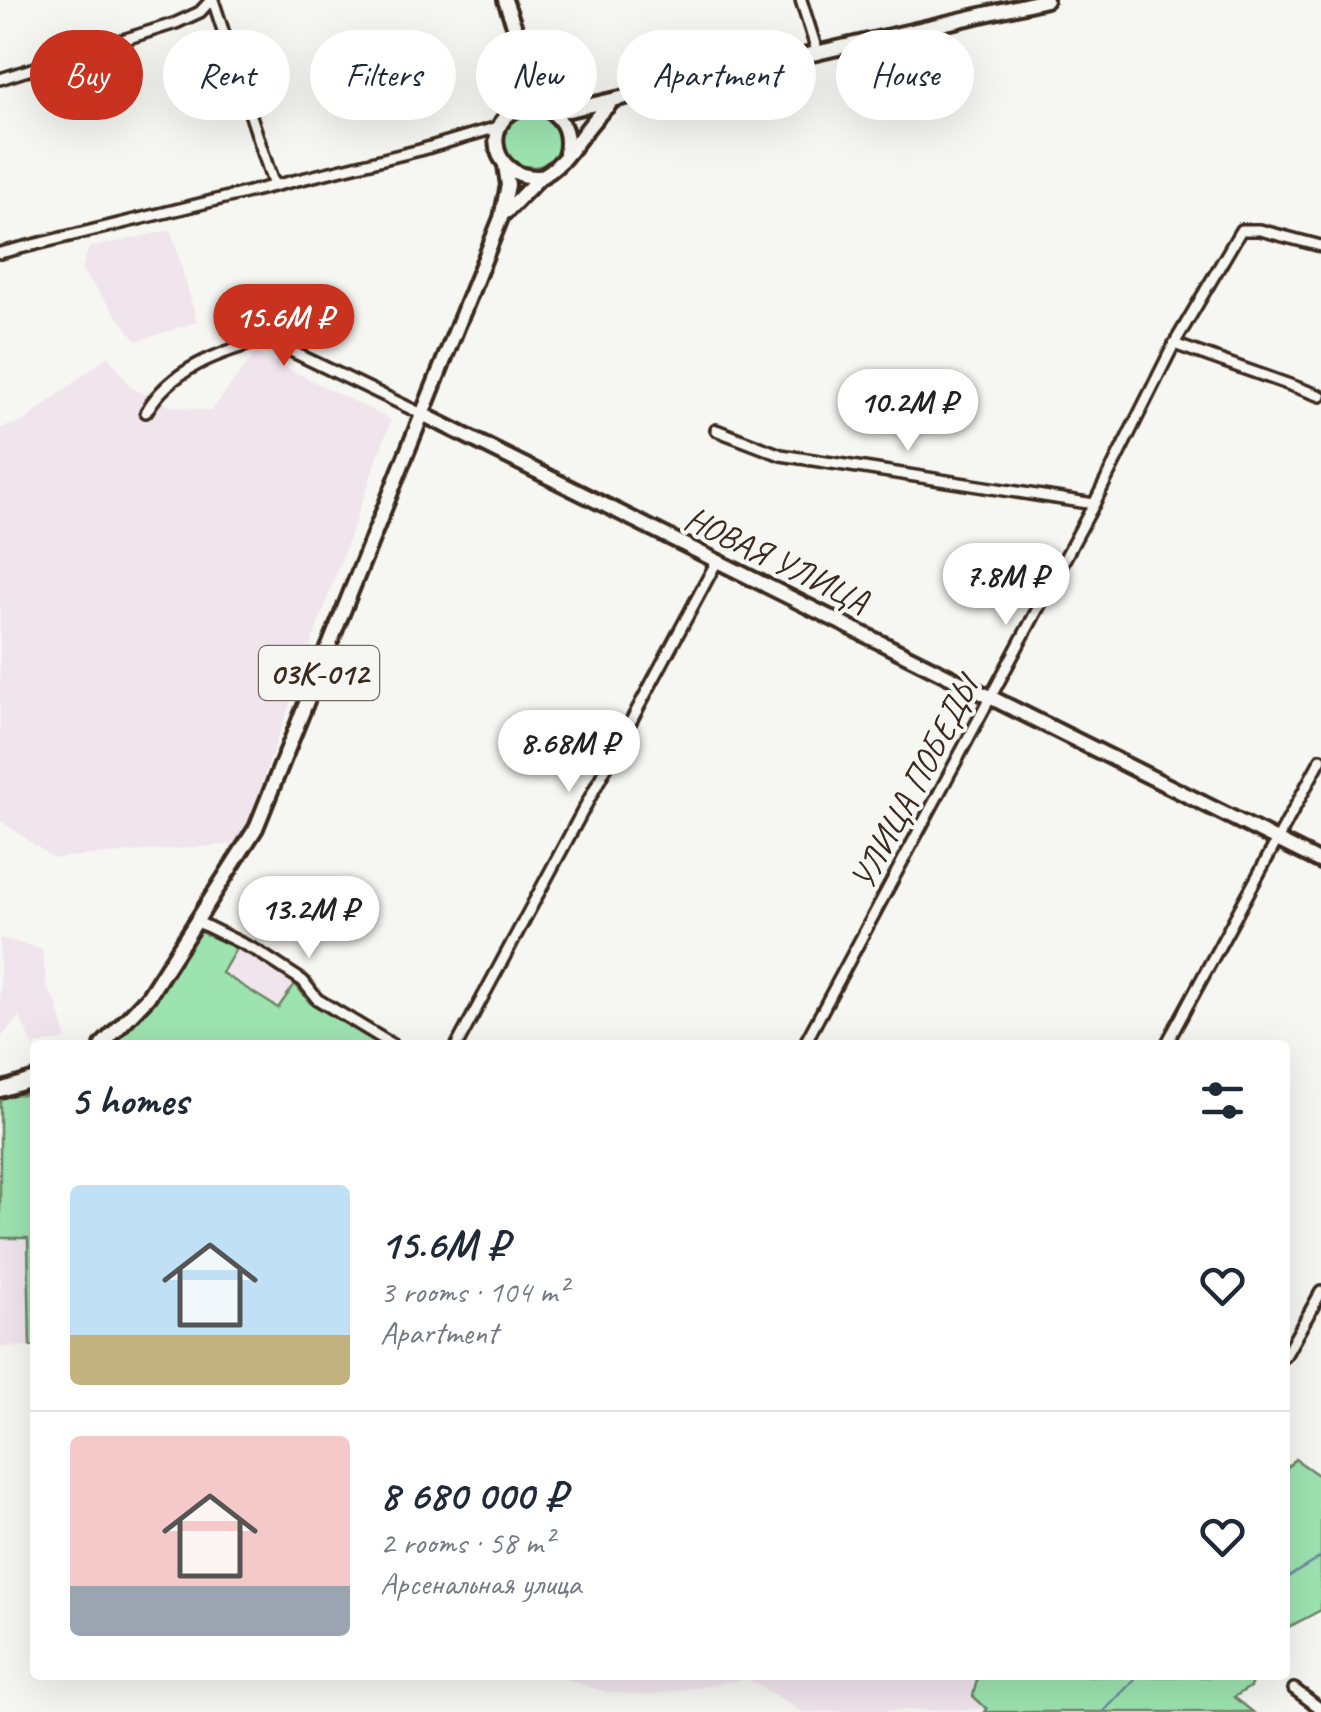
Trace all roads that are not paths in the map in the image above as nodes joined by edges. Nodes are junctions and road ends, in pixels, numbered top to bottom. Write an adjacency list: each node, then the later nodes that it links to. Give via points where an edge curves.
1 (212, 0): 7 (street, via 176,23); 18 (street)
2 (505, 0): 5 (main road)
3 (801, 0): 6 (street)
4 (1046, 0): 6 (main road)
5 (517, 30)
6 (818, 55): 8 (main road)
7 (0, 79)
8 (611, 104): 9 (main road); 15 (main road)
9 (597, 105)
10 (504, 120): 12 (main road)
11 (558, 120): 15 (main road, via 567,131)
12 (498, 127): 13 (street); 14 (main road)
13 (470, 138): 14 (street); 18 (street)
14 (496, 142): 16 (main road)
15 (566, 154): 17 (main road)
16 (505, 165): 17 (main road); 19 (main road)
17 (540, 177): 19 (main road)
18 (273, 183): 21 (street)
19 (501, 218): 25 (main road, 03К-012)
20 (1321, 246): 22 (street, УЛИЦА ПОБЕДЫ, via 1240,230)
21 (0, 253)
22 (1174, 344): 23 (street); 27 (street, УЛИЦА ПОБЕДЫ)
23 (1321, 396)
24 (146, 412): 25 (street, via 205,357 266,339)
25 (422, 414): 28 (main road, НОВАЯ УЛИЦА); 33 (main road, 03К-012, via 265,809)
26 (716, 430): 27 (street, via 781,455)
27 (1094, 504): 29 (street, УЛИЦА ПОБЕДЫ)
28 (716, 563): 29 (main road, НОВАЯ УЛИЦА); 36 (street)
29 (991, 698): 31 (main road, НОВАЯ УЛИЦА); 37 (street, УЛИЦА ПОБЕДЫ)
30 (1321, 759): 31 (street)
31 (1277, 840): 32 (main road, НОВАЯ УЛИЦА); 38 (street)
32 (1321, 862)
33 (198, 922): 34 (main road, 03К-012, via 148,997); 35 (street, via 257,951 303,981 317,999)
34 (107, 1040)
35 (386, 1040)
36 (460, 1040)
37 (807, 1040)
38 (1169, 1040)
39 (30, 1081): 40 (main road)
40 (0, 1090)
41 (1321, 1292): 42 (street)
42 (1290, 1347)
43 (1294, 1689): 44 (street)
44 (1321, 1709)

